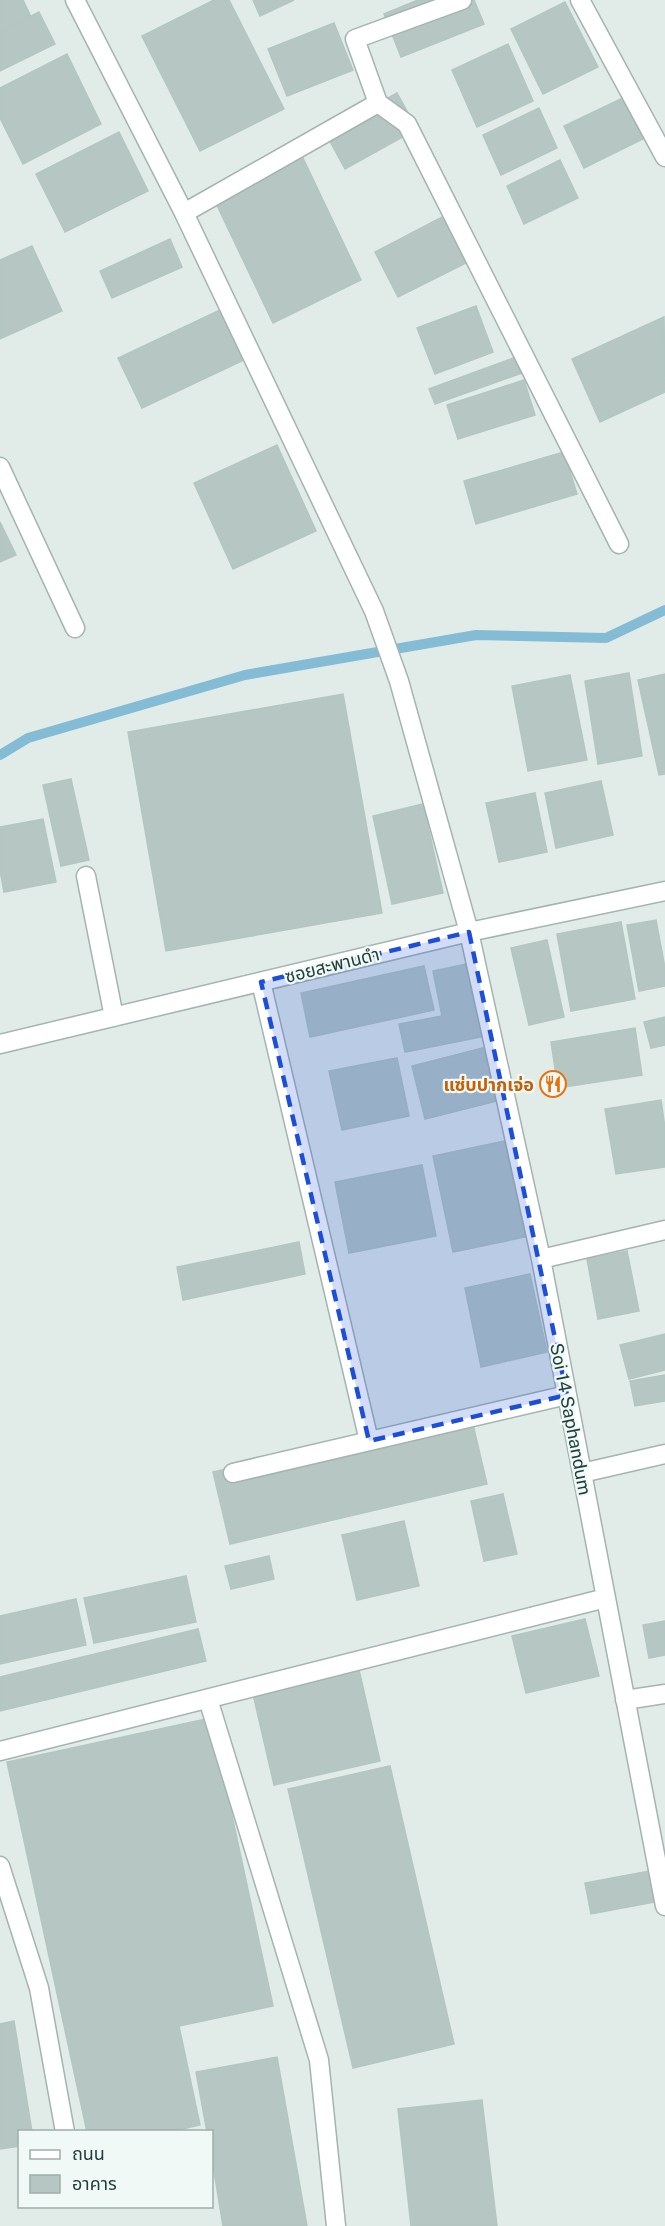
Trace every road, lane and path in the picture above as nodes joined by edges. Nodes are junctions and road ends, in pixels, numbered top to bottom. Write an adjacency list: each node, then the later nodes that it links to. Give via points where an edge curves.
1 (75, 0): 6 (street, Soi 14 Saphandum)
2 (462, 0): 4 (street, via 355,39)
3 (580, 0): 5 (street)
4 (378, 103): 6 (street); 8 (street, via 407,124)
5 (665, 157)
6 (184, 213): 12 (street, Soi 14 Saphandum, via 374,611 399,681)
7 (0, 467): 9 (street)
8 (619, 544)
9 (75, 628)
10 (87, 876): 14 (street)
11 (665, 891): 12 (street, ซอยสะพานดำ)
12 (469, 932): 13 (street, ซอยสะพานดำ); 17 (street, Soi 14 Saphandum)
13 (261, 982): 14 (street, ซอยสะพานดำ); 19 (street)
14 (114, 1017): 15 (street, ซอยสะพานดำ)
15 (0, 1044)
16 (665, 1230): 17 (street)
17 (541, 1259): 18 (street, Soi 14 Saphandum)
18 (567, 1395): 19 (street); 22 (street, Soi 14 Saphandum)
19 (369, 1441): 21 (street)
20 (665, 1454): 22 (street)
21 (233, 1473)
22 (582, 1473): 23 (street, Soi 14 Saphandum)
23 (606, 1598): 25 (street); 26 (street, Soi 14 Saphandum)
24 (665, 1694): 26 (street)
25 (208, 1699): 27 (street); 31 (street, via 319,2060)
26 (625, 1700): 29 (street, Soi 14 Saphandum)
27 (0, 1751)
28 (0, 1866): 30 (street, via 39,1988)
29 (665, 1906)
30 (65, 2130)
31 (336, 2226)

